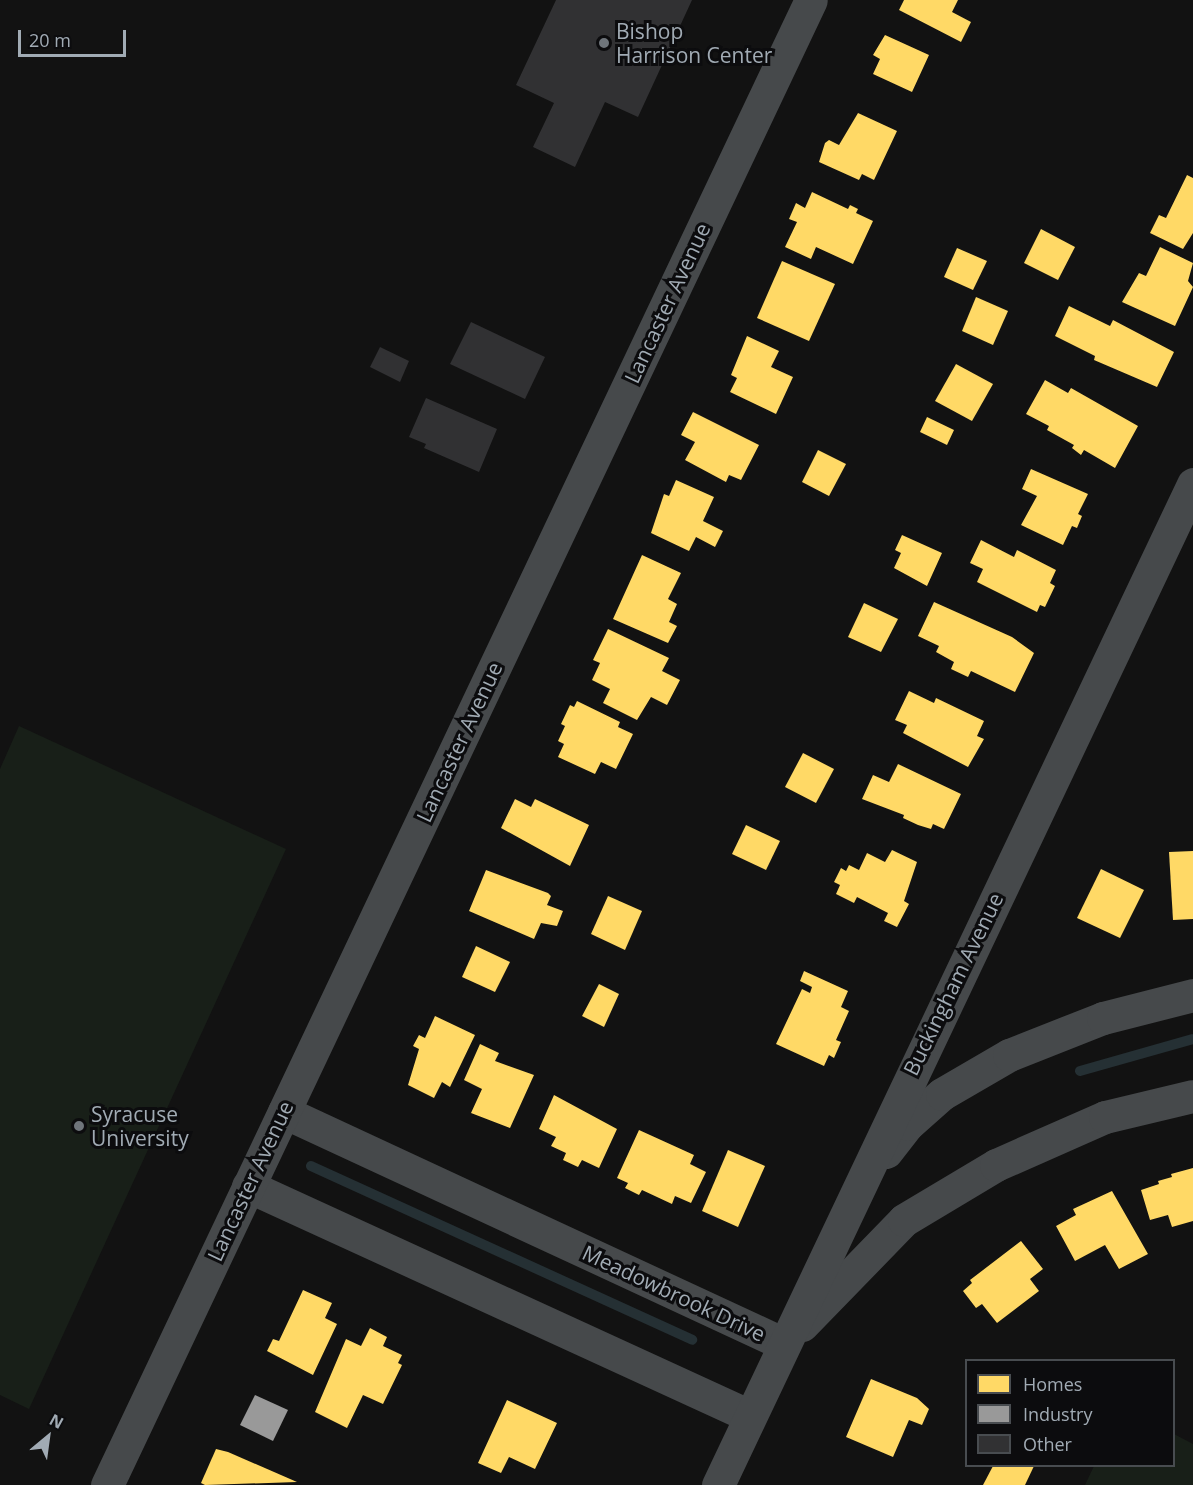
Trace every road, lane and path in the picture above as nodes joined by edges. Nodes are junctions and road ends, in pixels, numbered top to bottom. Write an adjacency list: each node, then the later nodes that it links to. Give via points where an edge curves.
1 (811, 0): 5 (street, Lancaster Avenue)
2 (1193, 484): 7 (street, Buckingham Avenue)
3 (1193, 994): 7 (street, via 1103,1018 1009,1054 942,1094 908,1124)
4 (1193, 1096): 8 (street, Meadowbrook Drive, via 1104,1117 996,1165 904,1220)
5 (284, 1112): 6 (street, Lancaster Avenue); 8 (street, Meadowbrook Drive)
6 (248, 1186): 9 (street); 10 (street, Lancaster Avenue)
7 (855, 1191): 8 (street, Buckingham Avenue)
8 (784, 1344): 9 (street, Buckingham Avenue)
9 (750, 1416): 11 (street, Buckingham Avenue)
10 (107, 1485)
11 (718, 1485)

